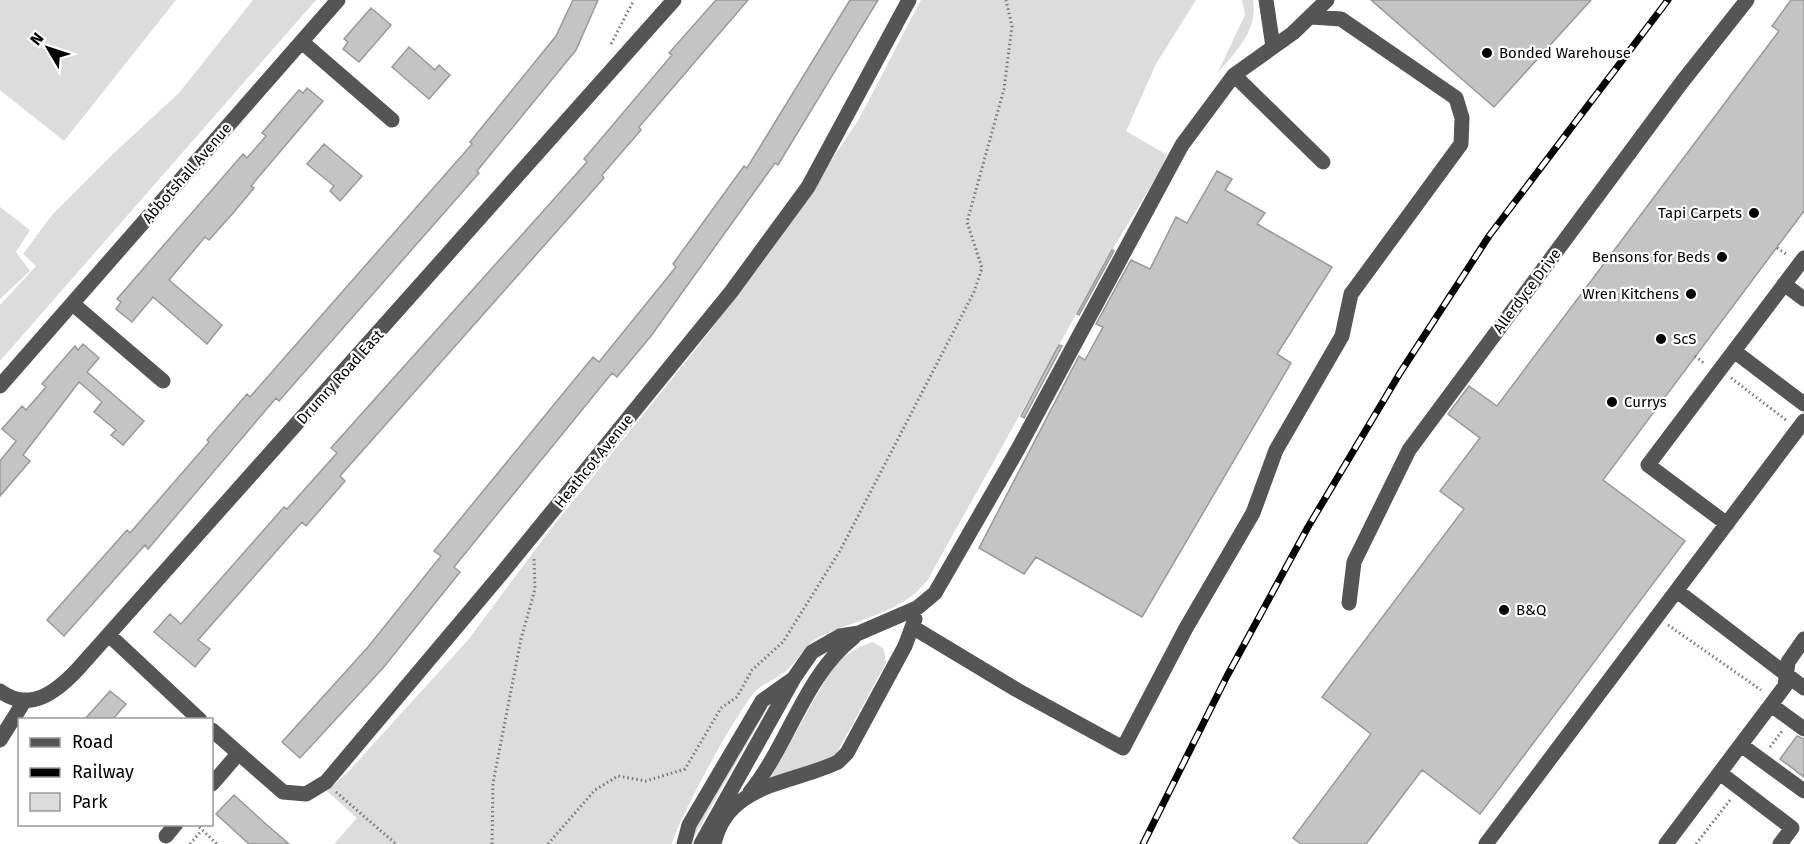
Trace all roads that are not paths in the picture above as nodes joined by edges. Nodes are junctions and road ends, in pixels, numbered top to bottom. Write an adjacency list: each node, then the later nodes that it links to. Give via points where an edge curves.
1 (338, 0): 8 (street, Abbotshall Avenue)
2 (674, 0): 28 (street, Drumry Road East)
3 (909, 0): 41 (street, Heathcot Avenue, via 808,187 738,282 326,782 306,794 283,792)
4 (1266, 0): 9 (street)
5 (1327, 0): 7 (street)
6 (1747, 0): 24 (street, Allerdyce Drive, via 1409,450 1354,562)
7 (1312, 17): 9 (street); 26 (street, via 1341,19 1456,98 1462,118 1461,144 1351,294 1342,336 1276,450 1253,513 1123,748)
8 (302, 42): 11 (street); 16 (street, Abbotshall Avenue)
9 (1273, 47): 10 (street)
10 (1234, 75): 12 (street); 25 (street, via 1182,146 934,594)
11 (392, 120)
12 (1323, 162)
13 (1804, 258): 14 (street)
14 (1784, 284): 15 (street); 17 (street)
15 (1804, 299)
16 (73, 304): 18 (street); 19 (street, Abbotshall Avenue)
17 (1734, 351): 20 (street); 22 (street, via 1648,465)
18 (163, 381)
19 (0, 387)
20 (1804, 404)
21 (1801, 425): 22 (street)
22 (1727, 524): 23 (street)
23 (1677, 591): 30 (street); 49 (street)
24 (1349, 603)
25 (917, 608): 26 (street); 27 (street)
26 (914, 628): 45 (street, via 847,753 838,762)
27 (859, 633): 31 (street, via 823,644 812,652); 45 (street, via 835,651 820,672 764,775)
28 (109, 635): 34 (street, Drumry Road East, via 60,687 38,700); 36 (street)
29 (1802, 645): 30 (street, via 1788,662)
30 (1786, 675): 32 (street); 35 (street, via 1785,686)
31 (794, 678): 46 (street, via 762,701 689,825); 47 (street)
32 (1804, 688)
33 (0, 691): 34 (street)
34 (26, 700): 39 (street)
35 (1771, 705): 37 (street); 40 (street)
36 (198, 718)
37 (1804, 729)
38 (213, 731): 41 (street, Heathcot Avenue)
39 (0, 740)
40 (1741, 745): 42 (street); 44 (street)
41 (238, 754): 43 (street)
42 (1720, 773): 50 (street); 51 (street, via 1792,828)
43 (213, 783)
44 (1804, 791)
45 (750, 792): 48 (street, via 730,811)
46 (684, 844)
47 (701, 844)
48 (714, 844)
49 (1486, 844)
50 (1666, 844)
51 (1780, 844)

